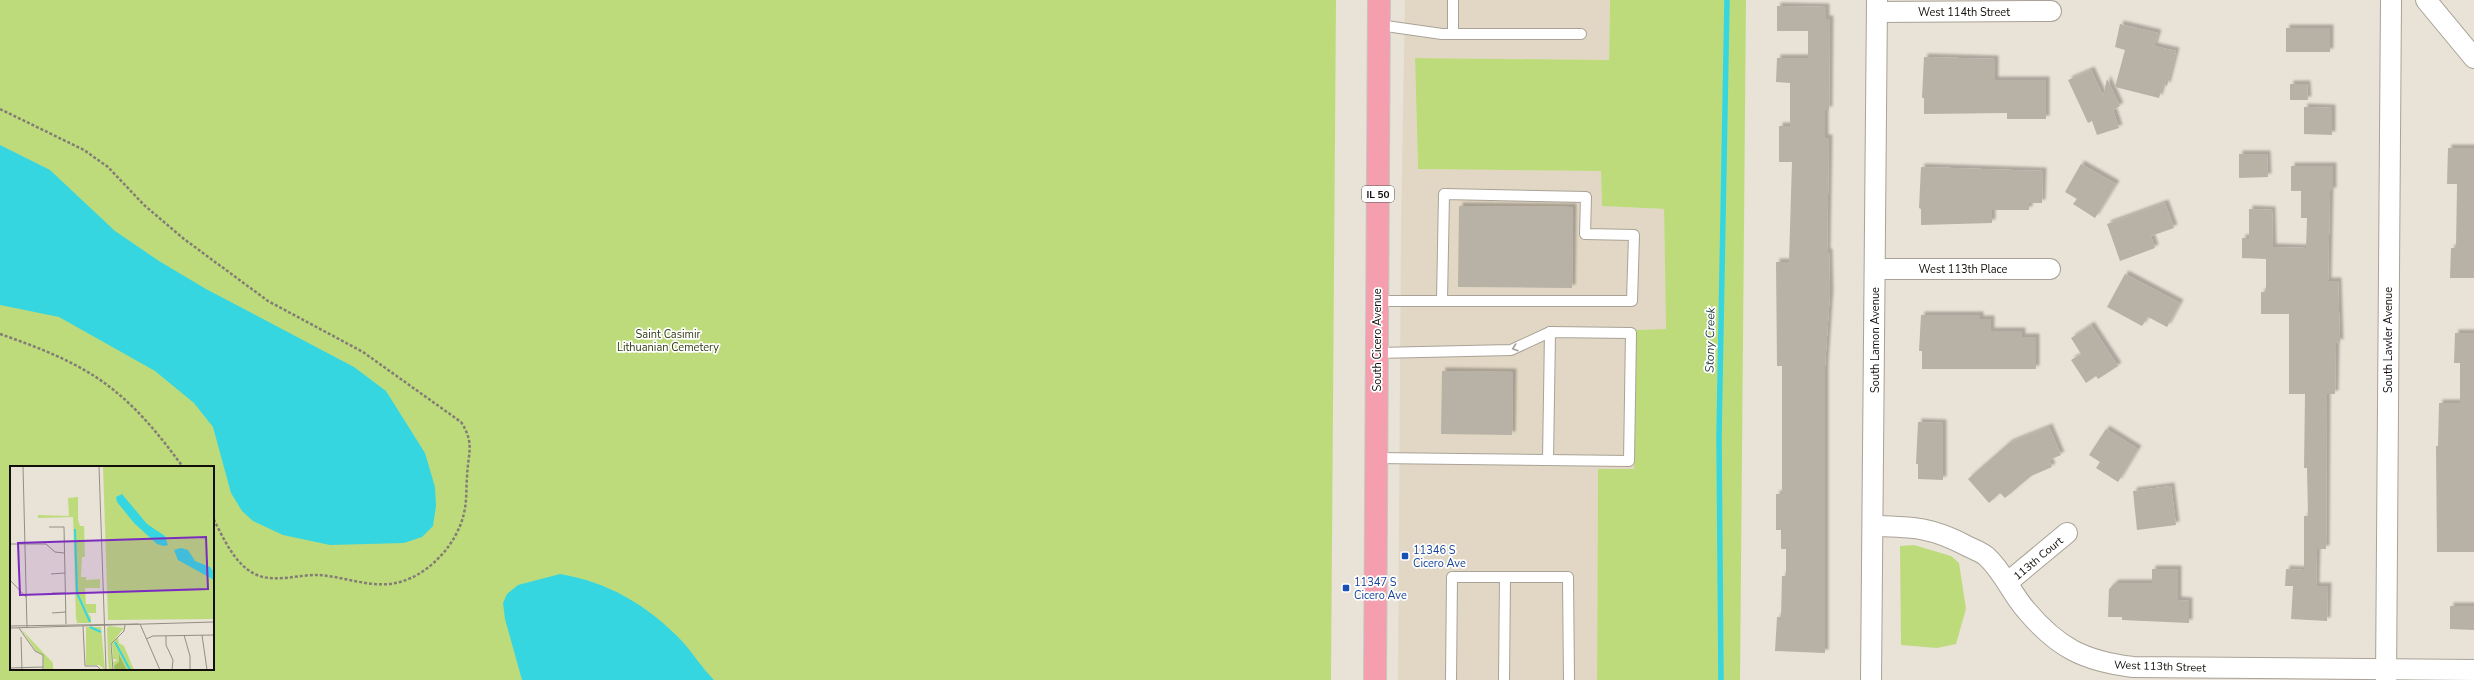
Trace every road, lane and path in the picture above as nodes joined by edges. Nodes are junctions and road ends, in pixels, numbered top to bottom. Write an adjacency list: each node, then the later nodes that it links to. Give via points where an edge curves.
1 (1379, 0): 7 (main road, South Cicero Avenue / IL 50)
2 (1453, 0): 8 (lane)
3 (2391, 0): 28 (street, South Lawler Avenue)
4 (2426, 0): 10 (street)
5 (1877, 6): 6 (street, West 114th Street); 12 (street, South Lamon Avenue)
6 (2051, 11)
7 (1379, 25): 8 (lane); 14 (main road, South Cicero Avenue / IL 50)
8 (1453, 34): 9 (lane)
9 (1581, 34)
10 (2474, 58)
11 (0, 109): 22 (path, via 84,150 108,167 144,205 196,248 268,301 363,352 461,422 469,434 471,446 467,495 458,532 444,554 408,578 390,584 320,576 274,578 257,575 244,566 233,553)
12 (1875, 269): 13 (street, West 113th Place); 23 (street, South Lamon Avenue)
13 (2050, 269)
14 (1377, 301): 15 (lane); 18 (main road, South Cicero Avenue / IL 50)
15 (1442, 301): 15 (lane, via 1632,301 1634,235 1585,234 1586,197 1444,194)
16 (1550, 332): 18 (lane, one-way to 18, via 1511,350); 20 (lane); 20 (lane, via 1631,333 1629,461)
17 (0, 334): 21 (path, via 37,347 72,364 116,391 143,417)
18 (1377, 353): 19 (main road, South Cicero Avenue / IL 50)
19 (1376, 458): 20 (lane); 29 (main road, South Cicero Avenue / IL 50)
20 (1548, 460)
21 (182, 466)
22 (214, 520)
23 (1873, 526): 26 (street, West 113th Street, via 1918,527 1948,536 1985,555); 33 (street, South Lamon Avenue)
24 (2067, 533): 26 (street, 113th Court)
25 (1505, 577): 30 (lane, via 1452,577); 31 (lane); 32 (lane, via 1568,577)
26 (2008, 582): 28 (street, West 113th Street, via 2025,609 2059,642 2080,655 2103,663 2133,667)
27 (2474, 670): 28 (street, West 113th Street)
28 (2386, 675)
29 (1375, 680)
30 (1451, 680)
31 (1504, 680)
32 (1569, 680)
33 (1871, 680)

